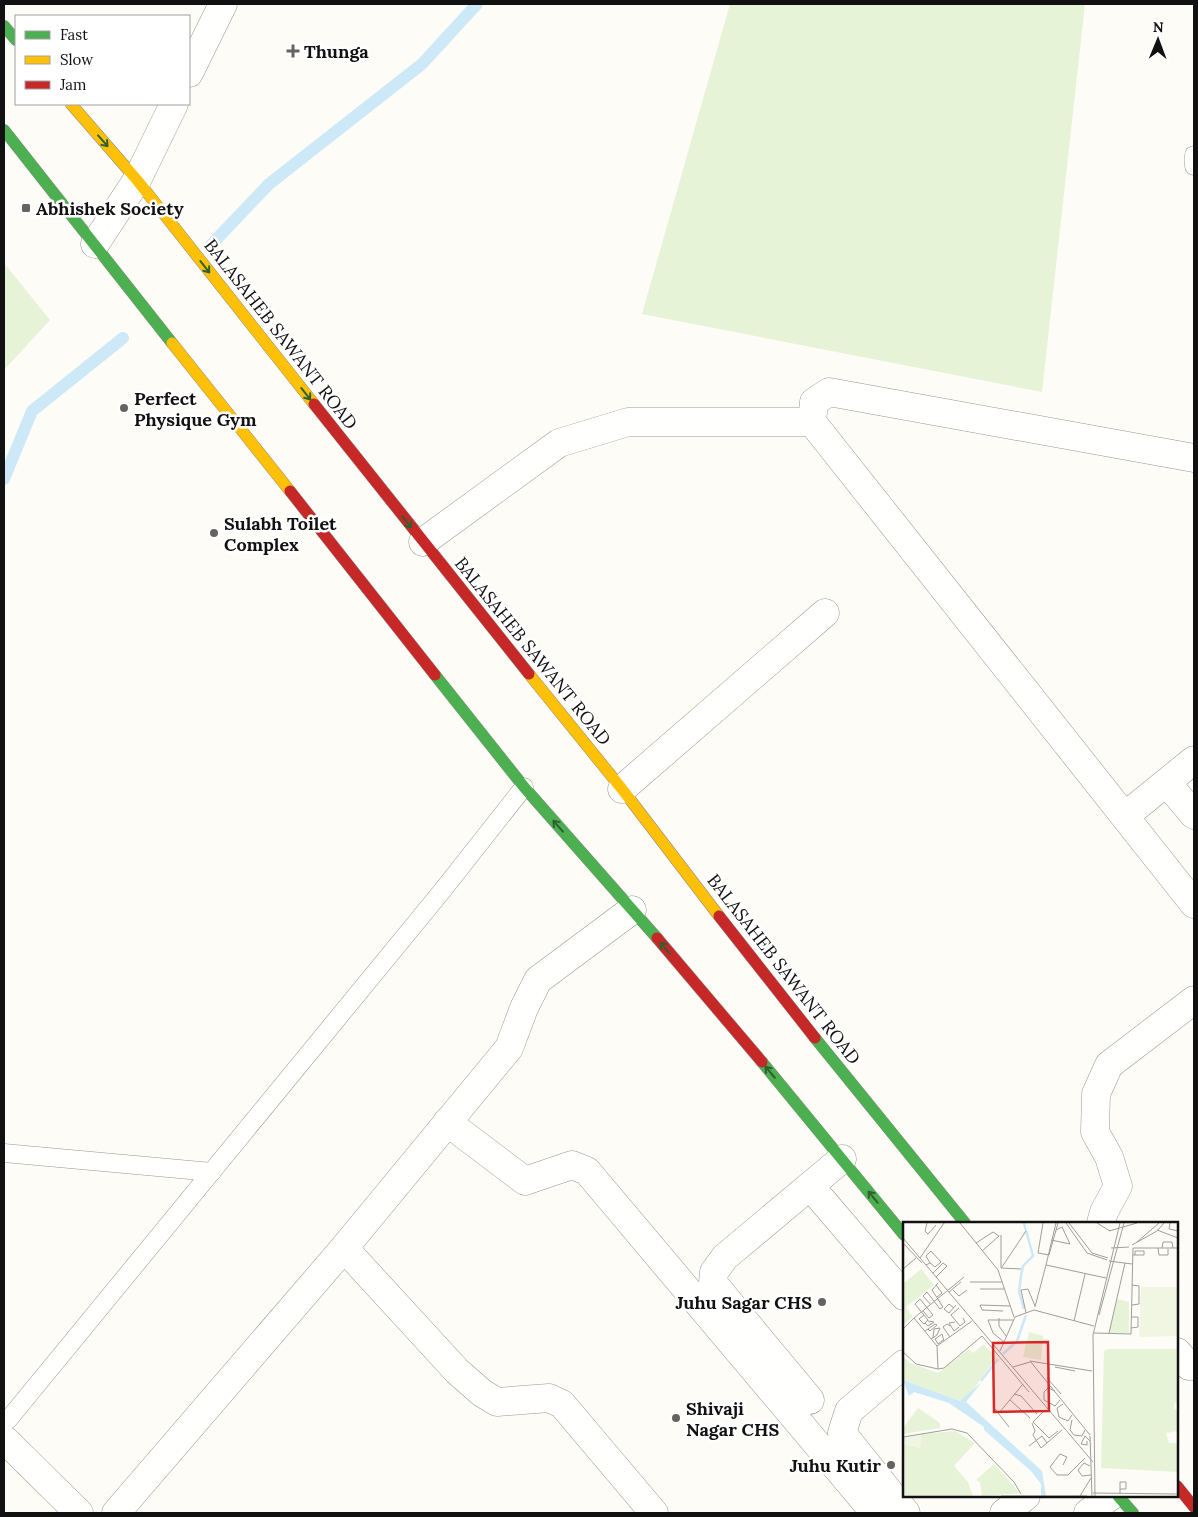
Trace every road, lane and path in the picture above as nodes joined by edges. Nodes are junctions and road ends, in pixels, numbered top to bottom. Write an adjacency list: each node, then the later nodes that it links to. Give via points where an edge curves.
1 (223, 4): 4 (street)
2 (4, 26): 3 (main road)
3 (15, 39)
4 (190, 71)
5 (72, 105): 10 (main road, BALASAHEB SAWANT ROAD, one-way to 10)
6 (174, 105): 10 (street)
7 (4, 130): 11 (main road)
8 (1194, 155): 9 (lane)
9 (1194, 166)
10 (137, 180): 11 (street); 14 (main road, BALASAHEB SAWANT ROAD, one-way to 14)
11 (95, 244): 18 (main road)
12 (812, 422): 13 (street, via 814,402 829,392); 14 (street, via 628,422 559,443); 21 (street)
13 (1194, 458)
14 (423, 542): 19 (main road, BALASAHEB SAWANT ROAD)
15 (825, 613): 19 (street)
16 (1194, 760): 17 (street)
17 (1168, 783): 20 (street); 21 (street)
18 (524, 787): 23 (main road, one-way to 18); 28 (lane)
19 (622, 789): 30 (main road, BALASAHEB SAWANT ROAD, via 764,976)
20 (1194, 815)
21 (1125, 816): 22 (street)
22 (1194, 904)
23 (632, 910): 25 (street, via 538,980 508,1048); 27 (main road, one-way to 23)
24 (1194, 1000): 31 (street, via 1109,1065 1096,1094 1095,1132 1109,1158 1118,1186)
25 (447, 1122): 33 (street); 48 (street, via 525,1182 572,1165 587,1171)
26 (4, 1153): 28 (lane)
27 (842, 1159): 29 (street); 32 (main road, one-way to 27)
28 (212, 1172): 39 (lane)
29 (810, 1186): 34 (street); 38 (street, via 725,1257 714,1272 713,1283)
30 (964, 1222)
31 (1102, 1222)
32 (903, 1234)
33 (344, 1248): 46 (street); 47 (street, via 457,1371 482,1393 497,1402 549,1398 562,1404)
34 (903, 1295)
35 (1178, 1353): 37 (street, via 1189,1366)
36 (903, 1365): 49 (street, via 849,1410 842,1432)
37 (1194, 1366)
38 (810, 1400)
39 (7, 1431): 45 (street)
40 (1178, 1487): 44 (main road)
41 (1025, 1497): 50 (street)
42 (1110, 1497): 51 (street)
43 (1119, 1497): 52 (main road)
44 (1194, 1507)
45 (79, 1513)
46 (116, 1513)
47 (654, 1513)
48 (875, 1513)
49 (906, 1513)
50 (1004, 1513)
51 (1088, 1513)
52 (1133, 1513)

